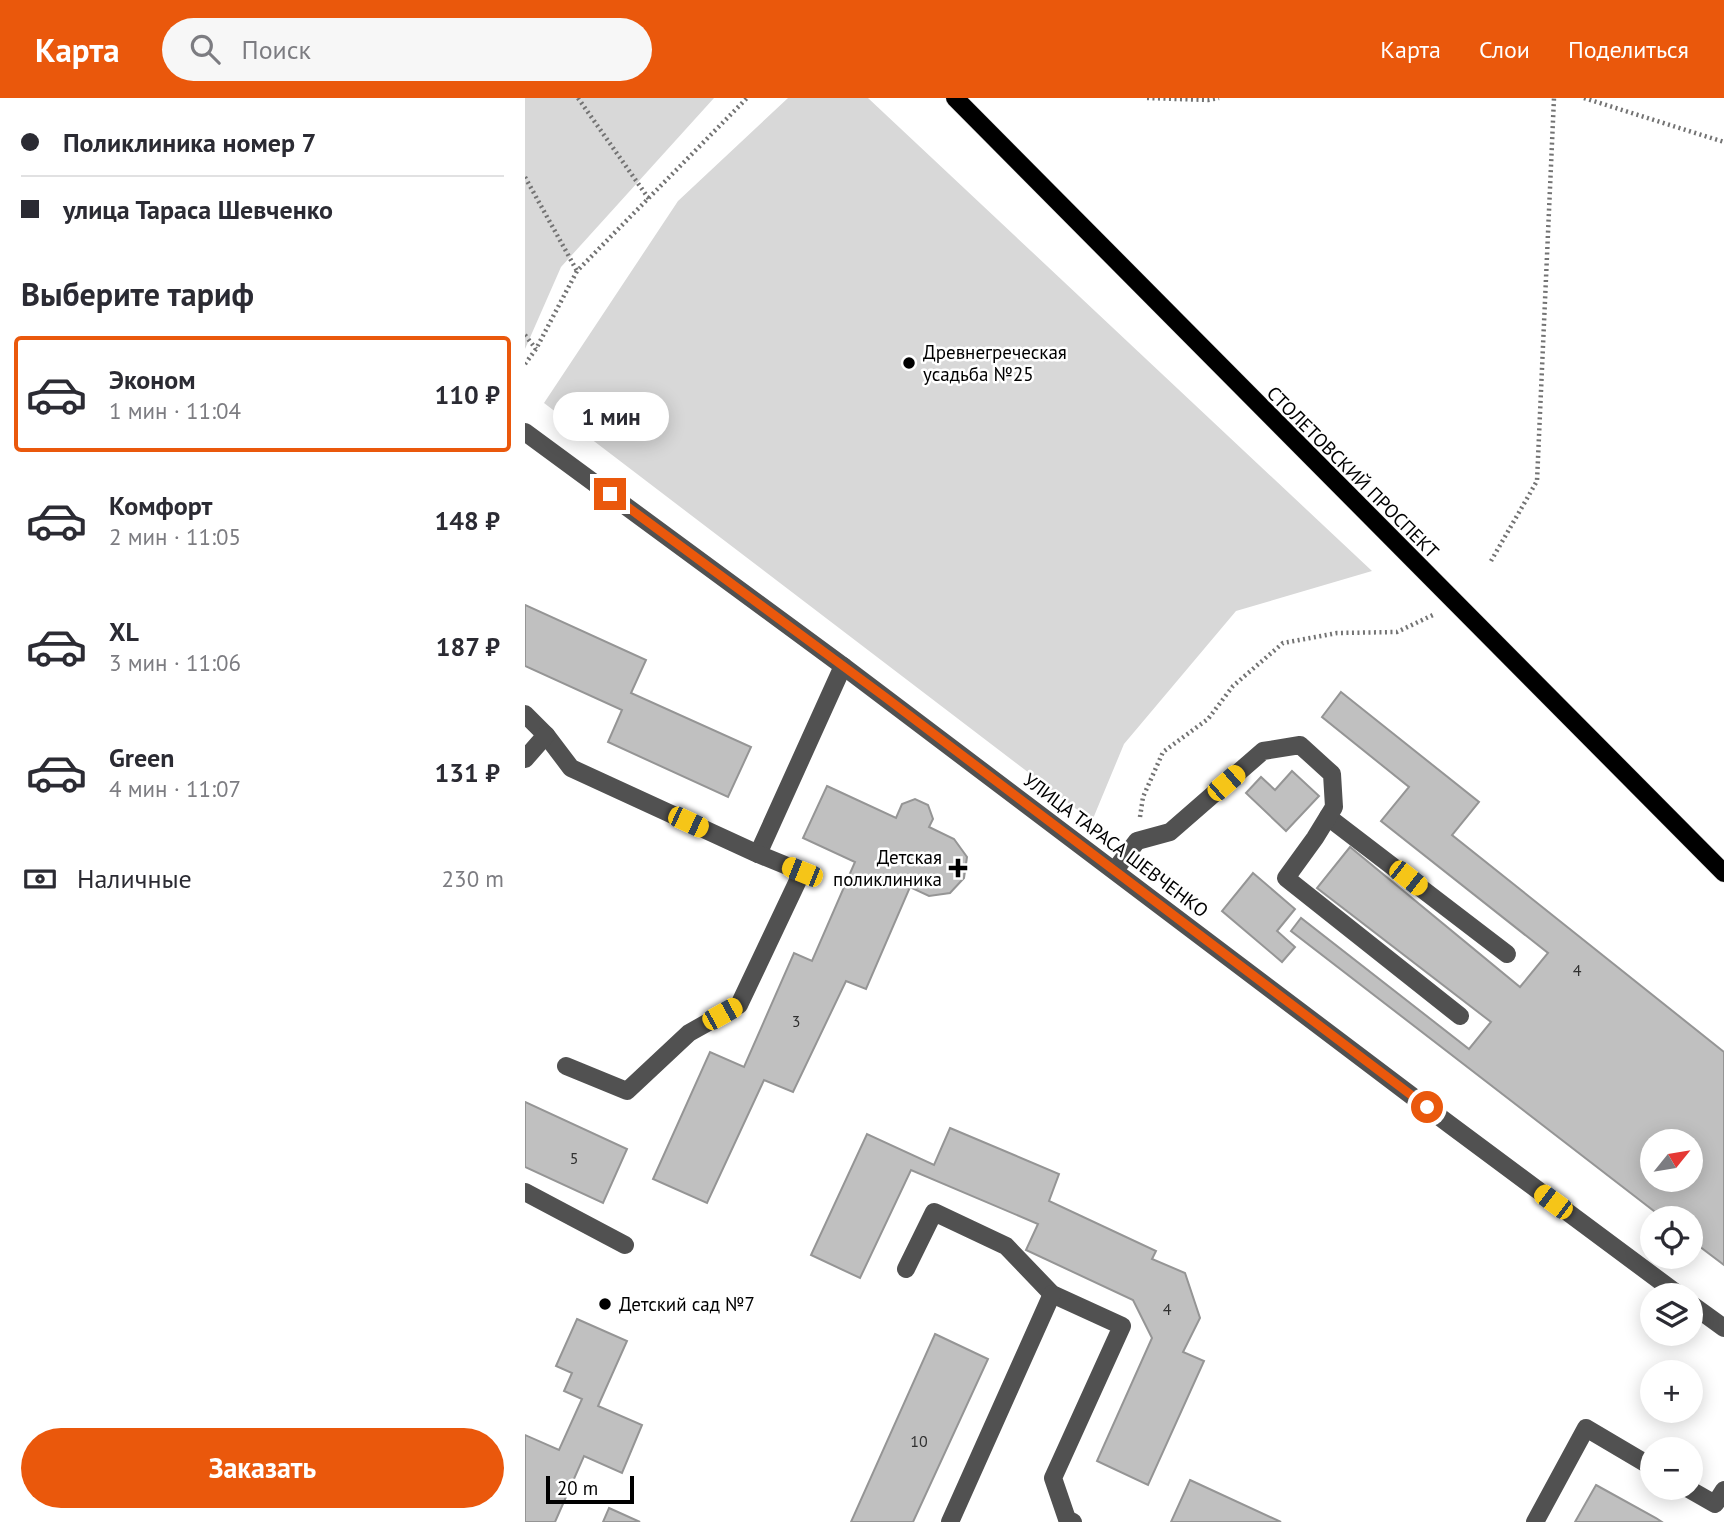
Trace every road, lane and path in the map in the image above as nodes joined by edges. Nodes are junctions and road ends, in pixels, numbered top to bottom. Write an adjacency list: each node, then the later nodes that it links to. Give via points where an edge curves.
1 (578, 98): 10 (path)
2 (747, 98): 10 (path)
3 (955, 98): 17 (main road, СТОЛЕТОВСКИЙ ПРОСПЕКТ)
4 (1146, 98): 5 (path)
5 (1219, 98)
6 (1553, 98): 16 (path, via 1537,481)
7 (1584, 98): 8 (path)
8 (1724, 142)
9 (525, 177): 11 (path)
10 (649, 199): 11 (path)
11 (577, 271): 13 (path)
12 (525, 335): 13 (path)
13 (536, 349): 14 (path)
14 (525, 364)
15 (525, 432): 18 (street, УЛИЦА ТАРАСА ШЕВЧЕНКО)
16 (1491, 561)
17 (1455, 605): 23 (path, via 1397,632 1337,633 1283,643 1233,686 1208,719 1163,752 1143,797); 26 (main road, СТОЛЕТОВСКИЙ ПРОСПЕКТ)
18 (843, 666): 24 (street); 25 (street, УЛИЦА ТАРАСА ШЕВЧЕНКО)
19 (525, 714): 20 (street)
20 (546, 735): 21 (street); 24 (street, via 571,768)
21 (525, 759)
22 (1328, 817): 23 (street, via 1334,807 1332,774 1300,745 1263,751 1170,832); 27 (street); 28 (street, via 1286,878)
23 (1137, 841): 25 (street)
24 (758, 854): 29 (street, via 802,872 739,1005 689,1033 627,1091)
25 (1115, 870): 33 (street, УЛИЦА ТАРАСА ШЕВЧЕНКО)
26 (1724, 873)
27 (1507, 954)
28 (1460, 1016)
29 (566, 1066)
30 (525, 1192): 31 (street)
31 (625, 1245)
32 (906, 1269): 34 (street, via 935,1212 1006,1246)
33 (1663, 1283)
34 (1052, 1294): 40 (street); 41 (street, via 1122,1326 1053,1479 1067,1519)
35 (1703, 1313): 36 (street)
36 (1724, 1328)
37 (1640, 1460): 42 (street, via 1586,1428)
38 (1724, 1490): 39 (street, via 1715,1504)
39 (1703, 1497)
40 (950, 1522)
41 (1073, 1522)
42 (1535, 1522)

